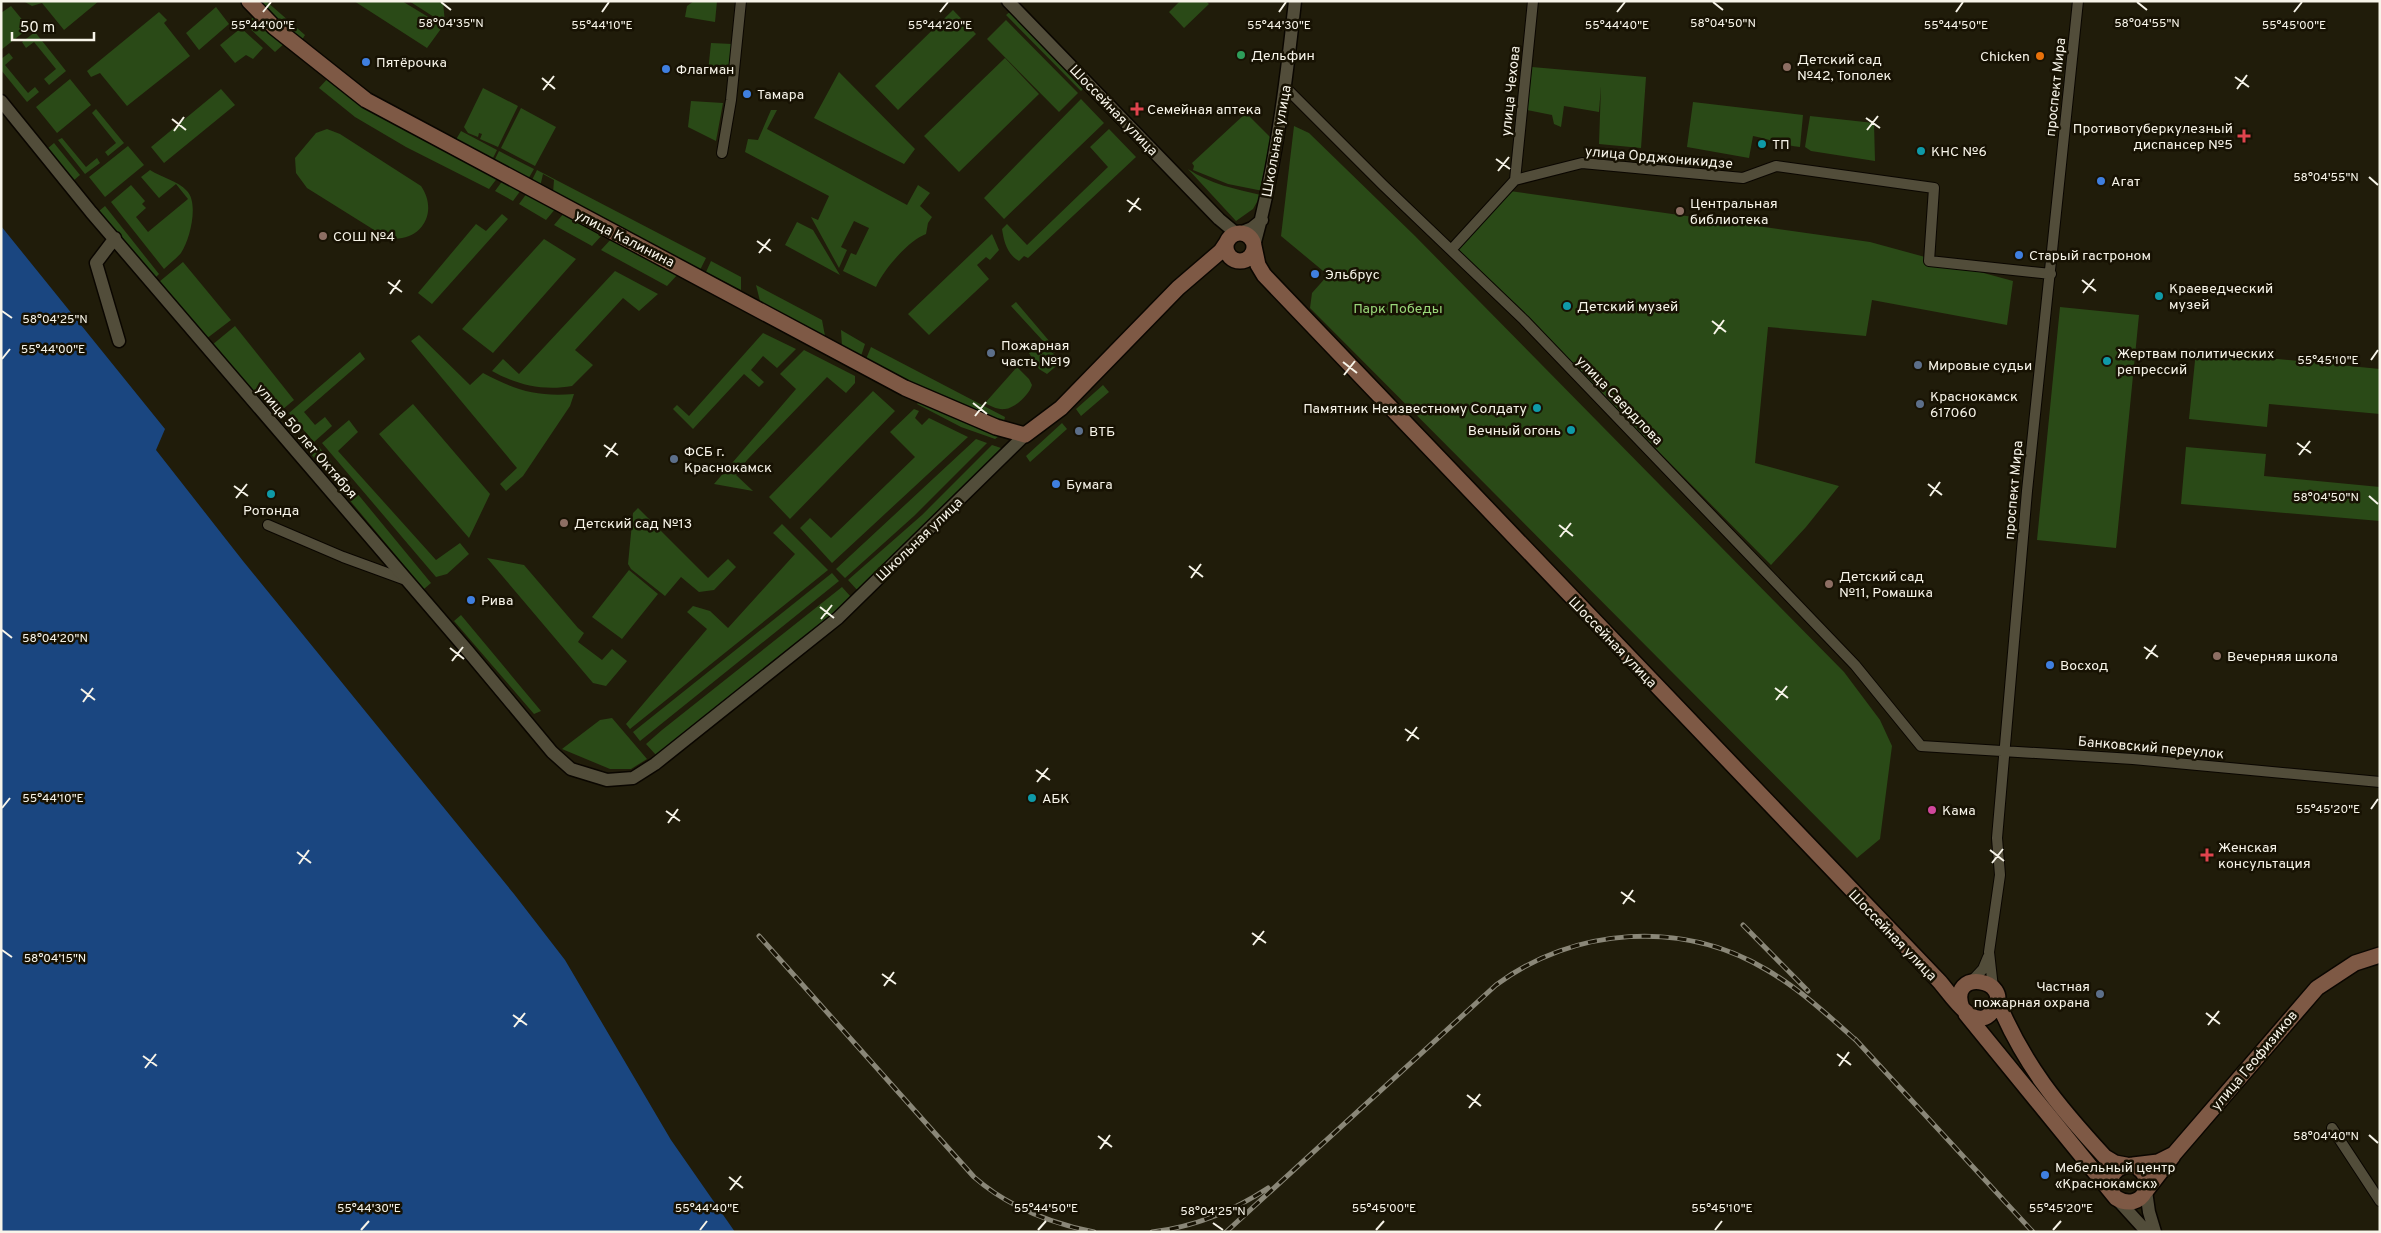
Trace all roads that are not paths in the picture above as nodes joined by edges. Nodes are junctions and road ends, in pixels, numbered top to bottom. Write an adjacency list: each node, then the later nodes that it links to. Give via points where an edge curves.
1 (249, 1): 21 (main road, улица Калинина, via 274,27 366,100 892,382 996,427)
2 (741, 1): 9 (street)
3 (1008, 1): 13 (street, Шоссейная улица, via 1219,220)
4 (1295, 1): 7 (street, Школьная улица)
5 (1533, 1): 10 (street, улица Чехова)
6 (2078, 1): 18 (street, проспект Мира)
7 (1286, 87): 11 (street, Школьная улица); 15 (street, улица Свердлова)
8 (1, 101): 12 (street, улица 50 лет Октября)
9 (722, 153)
10 (1515, 180): 15 (street); 18 (street, улица Орджоникидзе, via 1582,163 1742,178 1776,166 1934,188 1928,261)
11 (1262, 220): 13 (street); 14 (street, Школьная улица)
12 (115, 238): 20 (street, via 96,263); 23 (street, улица 50 лет Октября)
13 (1232, 238): 14 (main road, via 1249,237); 16 (main road, via 1229,256); 17 (main road, Школьная улица)
14 (1254, 246): 16 (main road, via 1250,257); 19 (main road)
15 (1451, 250): 24 (street, улица Свердлова, via 1524,320 1842,651)
16 (1237, 261): 17 (main road); 19 (main road)
17 (1208, 264): 21 (main road, Школьная улица, via 1178,288 1061,408)
18 (2050, 274): 25 (street, проспект Мира)
19 (1264, 275): 30 (main road, Шоссейная улица)
20 (119, 341)
21 (1025, 435): 26 (street, Школьная улица, via 838,618 655,764 633,778)
22 (268, 525): 23 (street)
23 (406, 580): 26 (street, улица 50 лет Октября, via 552,752 571,768)
24 (1920, 746): 25 (street, Банковский переулок)
25 (2005, 749): 27 (street, Банковский переулок); 28 (street, проспект Мира, via 1996,838 2000,875)
26 (607, 780)
27 (2380, 782)
28 (1989, 952): 31 (street, проспект Мира, via 1983,969); 32 (street, проспект Мира)
29 (2380, 955): 35 (main road, улица Геофизиков, via 2355,963 2317,988)
30 (1939, 982): 31 (main road, via 1957,986); 33 (main road, Шоссейная улица)
31 (1970, 982): 32 (main road, via 1983,981); 33 (main road, via 1960,997)
32 (1995, 994): 33 (main road, via 1993,1011 1988,1015 1977,1018); 36 (main road, via 2021,1049 2049,1094 2105,1157 2115,1163)
33 (1964, 1011): 38 (main road, Шоссейная улица)
34 (2332, 1128): 39 (street)
35 (2174, 1154): 36 (main road, улица Геофизиков, via 2158,1162); 37 (main road)
36 (2129, 1165): 37 (main road, via 2138,1168 2146,1178); 38 (main road, via 2115,1170 2112,1175 2110,1187)
37 (2146, 1190): 38 (main road, via 2133,1202 2121,1201); 41 (street)
38 (2114, 1195): 40 (street, Шоссейная улица)
39 (2380, 1200)
40 (2147, 1232)
41 (2155, 1232)

